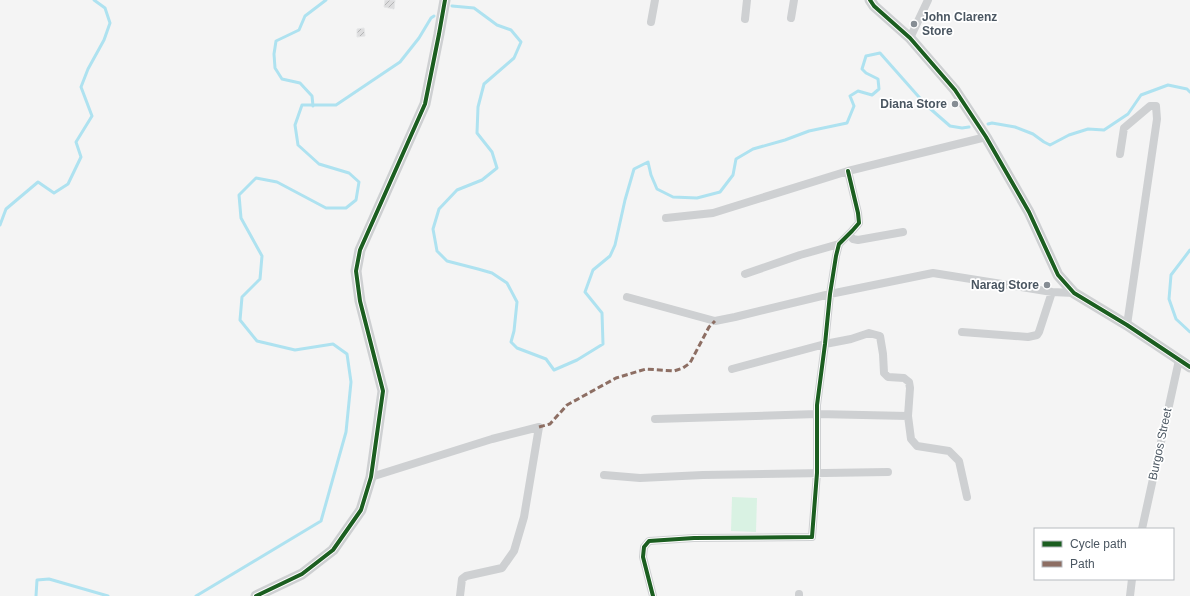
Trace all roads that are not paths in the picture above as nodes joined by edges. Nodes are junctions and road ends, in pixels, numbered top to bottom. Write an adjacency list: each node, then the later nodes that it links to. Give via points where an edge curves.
1 (445, 0): 35 (street, via 425,104 360,250 356,272 360,300 383,392)
2 (654, 0): 9 (street)
3 (747, 0): 8 (street)
4 (794, 0): 7 (street)
5 (870, 0): 10 (street)
6 (928, 0): 10 (street)
7 (791, 18)
8 (745, 19)
9 (652, 22)
10 (910, 38): 11 (street, via 955,90)
11 (986, 137): 13 (street); 20 (street, via 1029,212 1058,275)
12 (1120, 154): 23 (street, via 1124,128 1150,106 1156,106 1157,119)
13 (848, 171): 14 (street, via 713,213); 16 (street, via 858,213 858,223)
14 (666, 218)
15 (903, 232): 16 (street, via 858,240)
16 (849, 234): 17 (street)
17 (839, 244): 18 (street); 21 (street)
18 (745, 274)
19 (1052, 292): 20 (street); 21 (street, via 932,274); 24 (street, via 1037,335 1028,338)
20 (1074, 293): 23 (street)
21 (830, 294): 22 (street, via 715,321); 25 (street)
22 (627, 297)
23 (1127, 325): 26 (street)
24 (962, 332)
25 (825, 344): 28 (street); 29 (street); 30 (street, via 869,333 880,336 884,354 884,373 888,377 904,378 909,382)
26 (1178, 360): 27 (street); 37 (street, Burgos Street)
27 (1190, 367)
28 (732, 369)
29 (817, 414): 30 (street); 31 (street); 33 (street)
30 (908, 416): 36 (street, via 911,439 918,446 949,451 959,461)
31 (655, 419)
32 (888, 472): 33 (street)
33 (817, 473): 34 (street, via 640,478); 41 (street, via 812,537 649,541 644,547 643,557)
34 (604, 475)
35 (371, 476): 39 (street, via 361,510 333,550 302,574); 40 (street, via 539,427 524,517 514,551 502,568 462,579)
36 (967, 497)
37 (1142, 528)
38 (1132, 580): 42 (street)
39 (256, 596)
40 (460, 596)
41 (653, 596)
42 (1130, 596)

